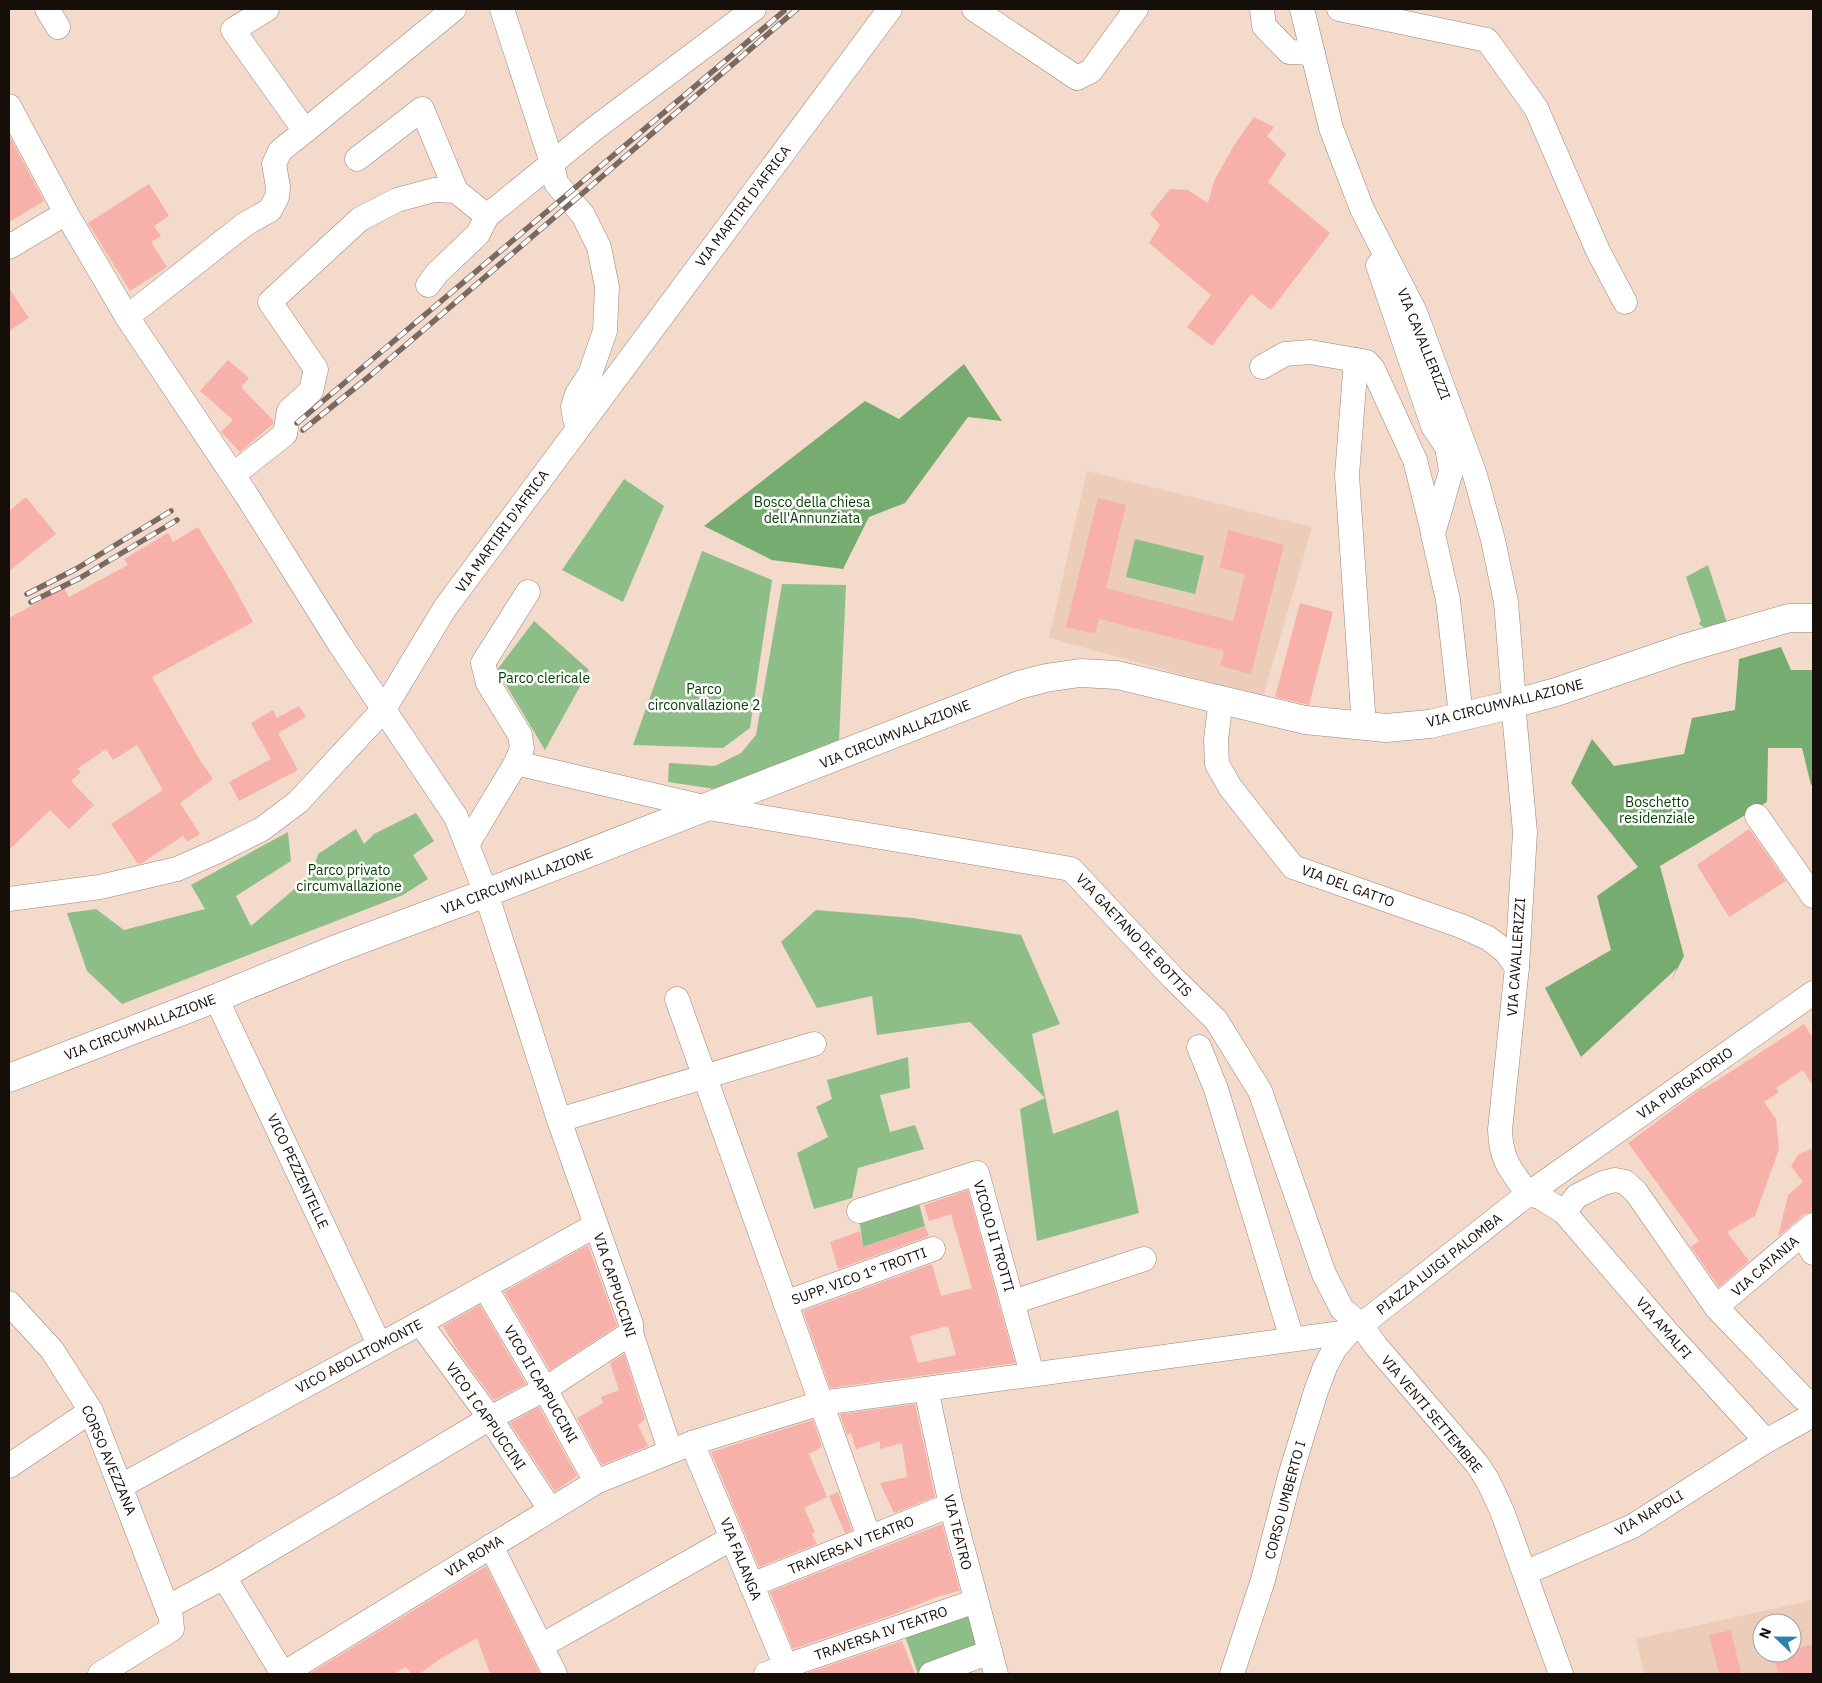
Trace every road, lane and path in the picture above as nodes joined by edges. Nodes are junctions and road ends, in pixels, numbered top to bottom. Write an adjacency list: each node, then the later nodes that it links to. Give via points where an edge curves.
1 (267, 9): 13 (street, via 233,30)
2 (454, 9): 13 (street)
3 (502, 9): 15 (street)
4 (754, 9): 15 (street)
5 (890, 9): 26 (street, VIA MARTIRI D'AFRICA)
6 (974, 9): 7 (street, via 1077,78 1091,71)
7 (1136, 9)
8 (1262, 9): 11 (street, via 1264,26 1289,52)
9 (1302, 9): 11 (street, VIA CAVALLERIZZI)
10 (1339, 9): 22 (street, via 1487,40 1536,108 1598,251)
11 (1313, 52): 19 (street, VIA CAVALLERIZZI, via 1331,128)
12 (9, 106): 17 (street, VIA CAPPUCCINI)
13 (305, 131): 23 (street, via 280,151 274,164 278,187 270,210 244,225)
14 (357, 159): 16 (street, via 422,110)
15 (552, 163): 18 (street); 26 (street, via 556,183 582,215 599,247 607,287 605,330 590,374 573,407 575,419)
16 (456, 191): 18 (street); 27 (street, via 434,190 397,200 360,219 270,302 316,369 311,391 289,411 284,434)
17 (66, 213): 20 (street); 23 (street, VIA CAPPUCCINI)
18 (487, 216): 21 (street, via 478,234)
19 (1377, 239): 28 (street, via 1380,274 1433,426 1447,447 1451,471); 31 (street, VIA CAVALLERIZZI, via 1415,312 1475,476 1506,602)
20 (9, 247)
21 (428, 285)
22 (1625, 302)
23 (127, 317): 27 (street, VIA CAPPUCCINI)
24 (1356, 360): 25 (street, via 1310,352 1285,354); 28 (street, via 1367,362 1372,369 1415,460); 36 (street, via 1347,475)
25 (1262, 367)
26 (581, 424): 33 (street, VIA MARTIRI D'AFRICA, via 446,608)
27 (232, 475): 33 (street, VIA CAPPUCCINI)
28 (1434, 534): 35 (street, via 1448,600)
29 (528, 592): 37 (street, via 483,664 488,683 520,735 522,748)
30 (1813, 618): 35 (main road, VIA CIRCUMVALLAZIONE, via 1790,618 1682,649 1556,692)
31 (1514, 689)
32 (1221, 699): 36 (main road, VIA CIRCUMVALLAZIONE, via 1305,720); 38 (main road, VIA CIRCUMVALLAZIONE, via 1117,675 1080,673 1046,678 1019,685); 44 (street, VIA DEL GATTO, via 1217,764 1230,787 1293,867 1488,938 1505,951)
33 (384, 709): 40 (street, VIA CAPPUCCINI, via 456,817); 43 (street, VIA MARTIRI D'AFRICA, via 298,802 262,829 177,869 100,887)
34 (1514, 713): 44 (street, VIA CAVALLERIZZI, via 1525,832)
35 (1461, 716): 36 (main road, VIA CIRCUMVALLAZIONE, via 1386,728)
36 (1364, 727)
37 (516, 763): 38 (street, VIA GAETANO DE BOTTIS); 40 (street)
38 (708, 808): 41 (main road, VIA CIRCUMVALLAZIONE); 67 (street, VIA GAETANO DE BOTTIS, via 1071,869 1216,1020 1260,1091 1324,1274)
39 (1757, 816): 42 (street)
40 (468, 843): 41 (street, VIA CAPPUCCINI)
41 (486, 894): 46 (main road, VIA CIRCUMVALLAZIONE, via 336,949); 52 (street, VIA CAPPUCCINI)
42 (1813, 896)
43 (9, 899)
44 (1517, 967): 54 (street, VIA CAVALLERIZZI, via 1500,1130 1506,1164)
45 (1813, 993): 53 (street, VIA PURGATORIO)
46 (216, 998): 51 (main road, VIA CIRCUMVALLAZIONE); 70 (street, VICO PEZZENTELLE)
47 (677, 999): 50 (street)
48 (814, 1044): 50 (street)
49 (1199, 1047): 69 (street, via 1216,1089)
50 (705, 1077): 52 (street); 64 (street)
51 (9, 1078)
52 (559, 1120): 57 (street, VIA CAPPUCCINI)
53 (1558, 1172): 54 (street, VIA PURGATORIO); 55 (street)
54 (1528, 1194): 55 (street); 67 (street, PIAZZA LUIGI PALOMBA)
55 (1570, 1204): 65 (street, via 1609,1181 1626,1182); 80 (street, VIA AMALFI, via 1667,1332)
56 (859, 1211): 62 (street, VICOLO II TROTTI, via 977,1173)
57 (596, 1226): 61 (street, VICO ABOLITOMONTE); 68 (street, VIA CAPPUCCINI, via 631,1324)
58 (1809, 1237): 65 (street, VIA CATANIA)
59 (933, 1249): 64 (street, SUPP. VICO 1° TROTTI)
60 (1144, 1259): 62 (street, VICOLO II TROTTI)
61 (485, 1287): 66 (street, VICO ABOLITOMONTE); 73 (street, VICO II CAPPUCCINI)
62 (1013, 1302): 72 (street, VICOLO II TROTTI)
63 (9, 1303): 77 (street, CORSO AVEZZANA, via 52,1350)
64 (784, 1303): 75 (street)
65 (1716, 1307): 76 (street, via 1803,1398)
66 (420, 1323): 70 (street, VICO ABOLITOMONTE); 79 (street, VICO I CAPPUCCINI)
67 (1355, 1328): 69 (street, VIA ROMA); 71 (street, CORSO UMBERTO I, via 1335,1348); 91 (street, VIA VENTI SETTEMBRE, via 1376,1346 1484,1475 1502,1510)
68 (631, 1333): 73 (street); 82 (street, VIA CAPPUCCINI)
69 (1292, 1339): 71 (street, via 1316,1354); 72 (street, VIA ROMA)
70 (380, 1344): 85 (street, VICO ABOLITOMONTE)
71 (1325, 1367): 103 (street, CORSO UMBERTO I)
72 (1032, 1374): 74 (street, VIA ROMA)
73 (545, 1389): 79 (street); 84 (street, VICO II CAPPUCCINI)
74 (926, 1389): 75 (street, VIA ROMA); 86 (street, VIA TEATRO)
75 (821, 1403): 81 (street, VIA ROMA); 88 (street)
76 (1813, 1404)
77 (92, 1412): 83 (street); 85 (street, CORSO AVEZZANA)
78 (1813, 1415): 80 (street, VIA NAPOLI)
79 (490, 1418): 87 (street, VICO I CAPPUCCINI); 92 (street)
80 (1766, 1441): 91 (street, VIA NAPOLI, via 1633,1526)
81 (692, 1443): 82 (street, VIA ROMA); 89 (street, VIA FALANGA)
82 (670, 1450): 84 (street, VIA ROMA)
83 (9, 1466)
84 (596, 1482): 87 (street, VIA ROMA)
85 (121, 1486): 95 (street, CORSO AVEZZANA)
86 (950, 1505): 88 (street, TRAVERSA V TEATRO); 94 (street, VIA TEATRO)
87 (550, 1509): 90 (street, VIA ROMA)
88 (869, 1537): 93 (street, TRAVERSA V TEATRO)
89 (732, 1538): 93 (street, VIA FALANGA); 96 (street)
90 (491, 1546): 96 (street); 100 (street, VIA ROMA)
91 (1525, 1573): 104 (street, VIA VENTI SETTEMBRE)
92 (224, 1577): 95 (street); 100 (street)
93 (751, 1585): 98 (street, VIA FALANGA)
94 (976, 1601): 97 (street, VIA TEATRO); 98 (street, TRAVERSA IV TEATRO)
95 (168, 1608): 99 (street, CORSO AVEZZANA, via 172,1629)
96 (541, 1646): 101 (street)
97 (993, 1663): 102 (street)
98 (781, 1671)
99 (100, 1674)
100 (283, 1674)
101 (555, 1674)
102 (931, 1674)
103 (1232, 1674)
104 (1561, 1674)

